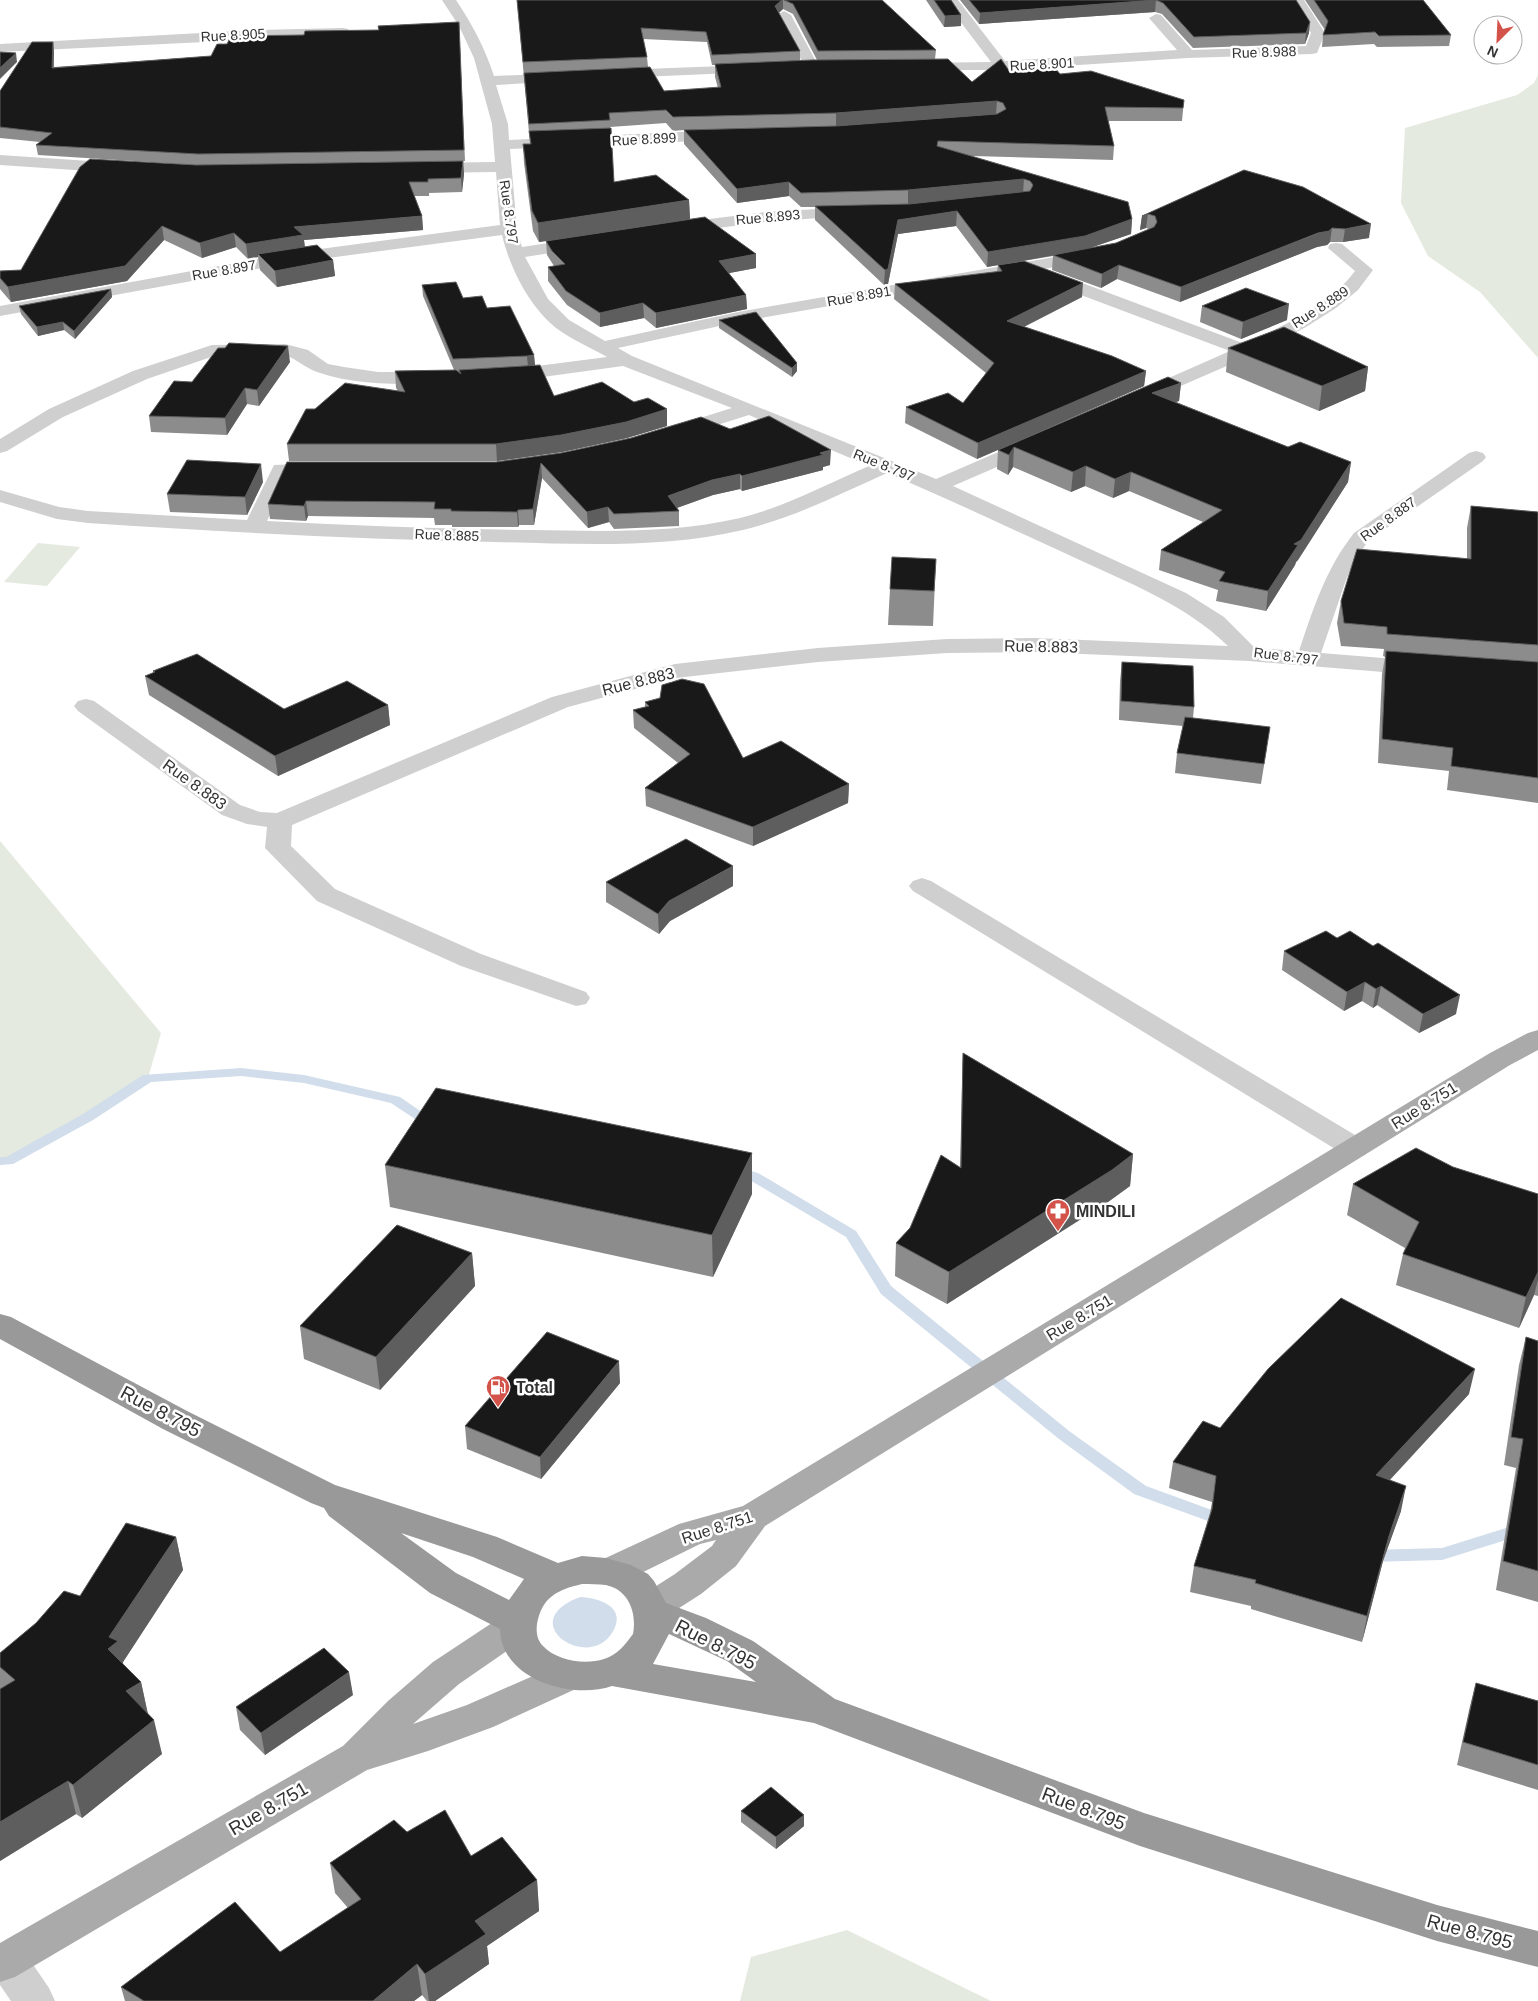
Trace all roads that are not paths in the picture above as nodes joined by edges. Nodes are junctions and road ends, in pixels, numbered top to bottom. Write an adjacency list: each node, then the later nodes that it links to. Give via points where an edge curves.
1 (449, 0): 15 (street, Rue 8.797, via 457,27 481,58)
2 (951, 0): 9 (street)
3 (1297, 0): 8 (street, Rue 8.988, via 1318,33 1312,50)
4 (784, 15): 10 (street, via 817,67)
5 (1156, 18): 8 (street)
6 (356, 32): 7 (street, Rue 8.905, via 215,35)
7 (0, 48)
8 (1188, 54): 9 (street, Rue 8.901)
9 (1001, 66): 11 (street, Rue 8.901)
10 (793, 67)
11 (908, 67)
12 (765, 68): 13 (street)
13 (605, 75)
14 (576, 76): 15 (street)
15 (488, 81): 17 (street, Rue 8.797, via 500,124)
16 (740, 134): 17 (street, Rue 8.899)
17 (501, 145): 19 (street, Rue 8.797)
18 (0, 160): 20 (street)
19 (503, 167): 21 (street); 23 (street, Rue 8.797)
20 (130, 169)
21 (407, 169)
22 (868, 212): 24 (street, Rue 8.893, via 751,218)
23 (509, 229): 28 (street, Rue 8.797); 30 (street, Rue 8.897, via 290,258)
24 (666, 230)
25 (600, 240): 28 (street)
26 (1336, 248): 32 (street, Rue 8.889, via 1364,270 1361,278 1316,312)
27 (1108, 251): 29 (street, Rue 8.891)
28 (515, 254): 31 (street, Rue 8.797, via 541,302 564,324)
29 (1023, 267): 31 (street, Rue 8.891, via 738,317); 32 (street)
30 (0, 311)
31 (600, 346): 33 (street, Rue 8.797)
32 (1246, 351): 36 (street, Rue 8.889)
33 (625, 360): 35 (street); 37 (street, Rue 8.797)
34 (454, 378): 40 (street, via 378,378 344,373 322,368 301,354 285,349 212,351 140,375 64,409)
35 (492, 378)
36 (1127, 404)
37 (750, 409): 38 (street); 42 (street, Rue 8.797)
38 (658, 437)
39 (1045, 439): 44 (street)
40 (0, 447)
41 (1476, 457): 48 (street, Rue 8.887, via 1361,537 1348,552)
42 (885, 466): 44 (street, Rue 8.797); 46 (street, Rue 8.885, via 797,505 744,523 695,533 629,538)
43 (341, 470): 46 (street, via 281,469)
44 (936, 486): 47 (street, Rue 8.797, via 1178,598 1216,622)
45 (0, 496): 46 (street, Rue 8.885, via 57,513 88,517)
46 (254, 527)
47 (1249, 654): 48 (street, Rue 8.797); 51 (street, Rue 8.883, via 1035,645 947,646 818,655 675,671 560,702)
48 (1307, 660): 49 (street, Rue 8.797)
49 (1442, 670)
50 (86, 706): 51 (street, Rue 8.883, via 231,810 256,819)
51 (280, 821): 53 (street, via 278,848 326,895 471,960)
52 (922, 886): 55 (street)
53 (576, 998)
54 (1538, 1039): 55 (main road, Rue 8.751)
55 (1356, 1148): 58 (main road, Rue 8.751)
56 (0, 1325): 57 (highway, Rue 8.795, via 175,1420)
57 (324, 1494): 60 (highway, Rue 8.795, via 485,1547); 62 (highway, Rue 8.795, via 443,1582)
58 (752, 1517): 59 (main road, Rue 8.751, via 691,1533); 61 (main road, via 724,1556)
59 (610, 1572): 60 (highway, via 582,1570); 61 (highway, via 628,1579 643,1592)
60 (556, 1577): 62 (highway, via 537,1588 524,1603)
61 (652, 1610): 63 (highway, via 651,1636 638,1656); 65 (highway, Rue 8.795, via 740,1651)
62 (518, 1623): 64 (highway, via 521,1642 531,1657 547,1669); 66 (main road, Rue 8.751, via 446,1673)
63 (614, 1672): 64 (highway, via 591,1677); 65 (highway)
64 (567, 1676): 66 (main road, via 480,1716)
65 (822, 1710): 67 (highway, Rue 8.795, via 1140,1829 1438,1923)
66 (356, 1757): 68 (main road, Rue 8.751)
67 (1538, 1950)
68 (4, 1962): 69 (street)
69 (34, 2001)

